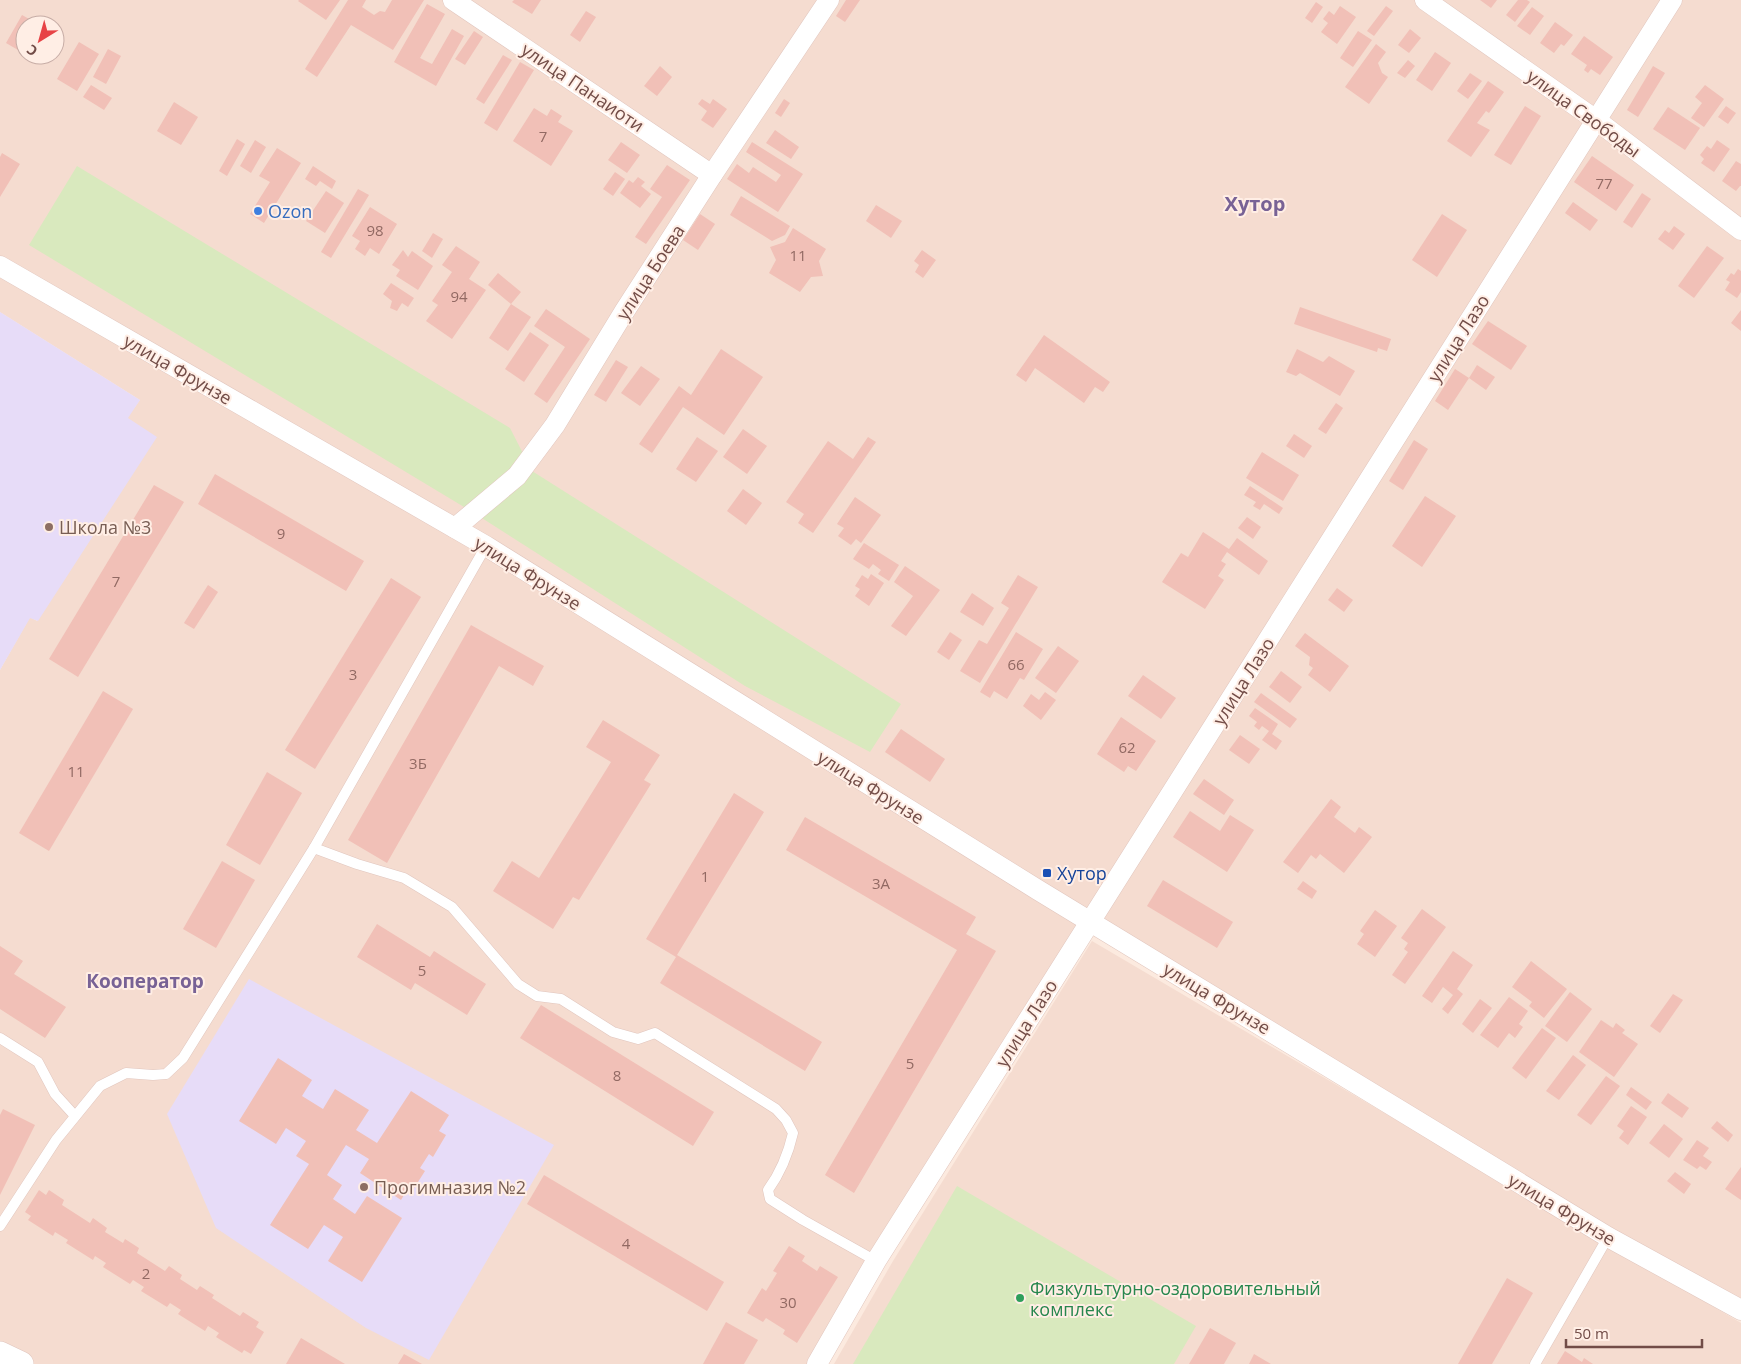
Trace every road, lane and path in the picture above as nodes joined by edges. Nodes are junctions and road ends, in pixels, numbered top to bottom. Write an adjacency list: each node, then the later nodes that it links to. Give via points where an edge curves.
1 (453, 0): 6 (street, улица Панаиоти)
2 (829, 0): 6 (street, улица Боева)
3 (1425, 0): 5 (street, улица Свободы)
4 (1672, 0): 5 (street, улица Лазо)
5 (1596, 120): 7 (street, улица Свободы); 12 (street, улица Лазо)
6 (712, 175): 9 (street, улица Боева, via 554,425 517,476)
7 (1741, 230)
8 (0, 266): 9 (street, улица Фрунзе)
9 (455, 528): 10 (street, улица Фрунзе)
10 (486, 546): 11 (lane); 12 (street, улица Фрунзе)
11 (314, 848): 14 (lane, via 183,1058 166,1074 126,1073 100,1086); 17 (lane, via 404,878 452,907 518,984 537,996 561,999 613,1032 638,1039 655,1033 776,1109 793,1133 779,1175 768,1190 770,1199)
12 (1091, 921): 16 (street, улица Фрунзе); 17 (street, улица Лазо)
13 (0, 1038): 14 (lane, via 38,1062 55,1094)
14 (75, 1116): 15 (lane)
15 (0, 1226)
16 (1608, 1237): 18 (street, улица Фрунзе); 22 (lane)
17 (876, 1261): 21 (street, улица Лазо)
18 (1741, 1310)
19 (0, 1354): 20 (street)
20 (21, 1364)
21 (817, 1364)
22 (1535, 1364)

